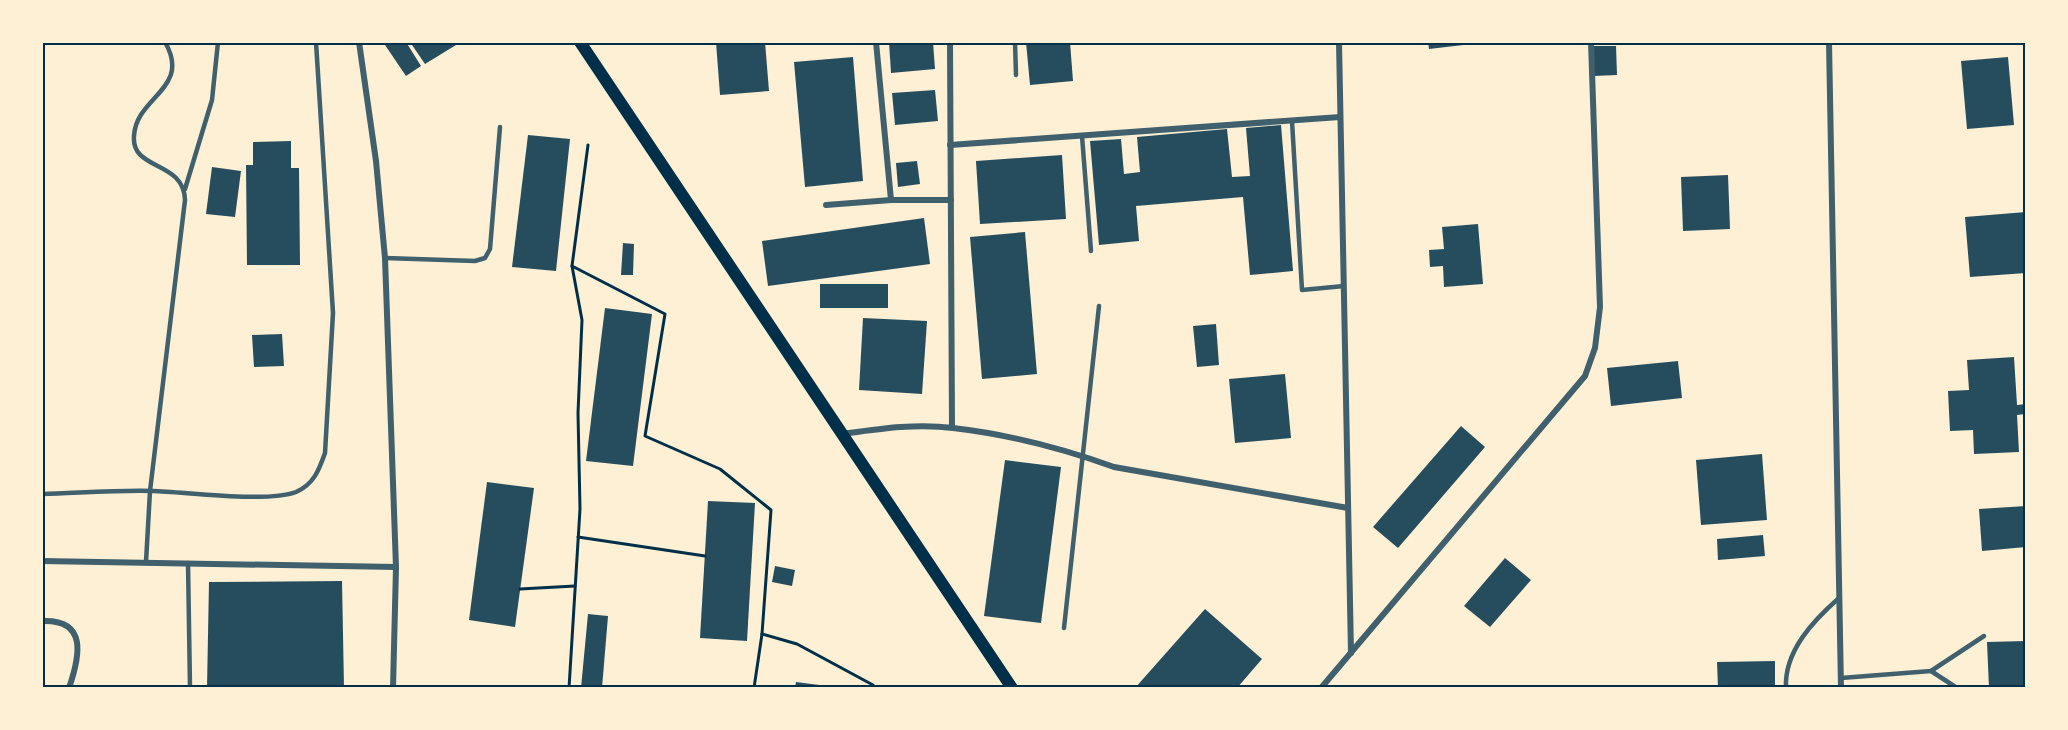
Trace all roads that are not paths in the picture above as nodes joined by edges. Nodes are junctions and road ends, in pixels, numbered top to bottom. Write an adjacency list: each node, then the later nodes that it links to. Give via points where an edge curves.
1 (165, 42): 18 (lane, via 174,66 171,76 137,122 133,138 137,151 149,162 176,175)
2 (219, 42): 18 (lane, via 212,100)
3 (316, 42): 29 (lane, via 333,313 325,453 318,473 308,485 273,497)
4 (358, 42): 23 (street, via 376,160)
5 (580, 42): 27 (main road)
6 (876, 42): 19 (street)
7 (950, 42): 17 (street)
8 (1015, 42): 12 (lane)
9 (1339, 42): 13 (street)
10 (1591, 42): 40 (street, via 1600,308 1595,348 1585,376)
11 (1829, 42): 36 (street)
12 (1016, 75)
13 (1340, 117): 14 (street); 24 (street)
14 (1292, 121): 16 (street); 24 (lane, via 1302,290)
15 (500, 127): 23 (lane, via 490,249 485,258)
16 (1082, 136): 17 (street); 22 (lane)
17 (950, 146): 20 (street)
18 (185, 189): 29 (lane)
19 (891, 200): 20 (street); 21 (street)
20 (951, 200): 26 (street)
21 (826, 205)
22 (1092, 251)
23 (385, 258): 35 (street)
24 (1344, 286): 31 (street)
25 (1099, 306): 28 (lane)
26 (952, 427): 27 (street, via 896,427); 28 (street)
27 (842, 434): 46 (main road)
28 (1082, 455): 31 (street, via 1114,466); 38 (lane)
29 (150, 491): 30 (lane); 33 (lane)
30 (42, 494)
31 (1348, 508): 40 (street)
32 (42, 561): 33 (street)
33 (146, 562): 34 (street)
34 (188, 563): 35 (street); 44 (lane)
35 (396, 567): 45 (street)
36 (1839, 598): 42 (street); 48 (lane, via 1815,618 1803,635)
37 (42, 621): 43 (street, via 59,620 77,640)
38 (1064, 628)
39 (1984, 636): 41 (lane)
40 (1351, 654): 47 (street)
41 (1931, 671): 42 (lane); 50 (lane)
42 (1841, 678): 49 (street)
43 (69, 688)
44 (190, 688)
45 (393, 688)
46 (1012, 688)
47 (1321, 688)
48 (1786, 688)
49 (1841, 688)
50 (1957, 688)

